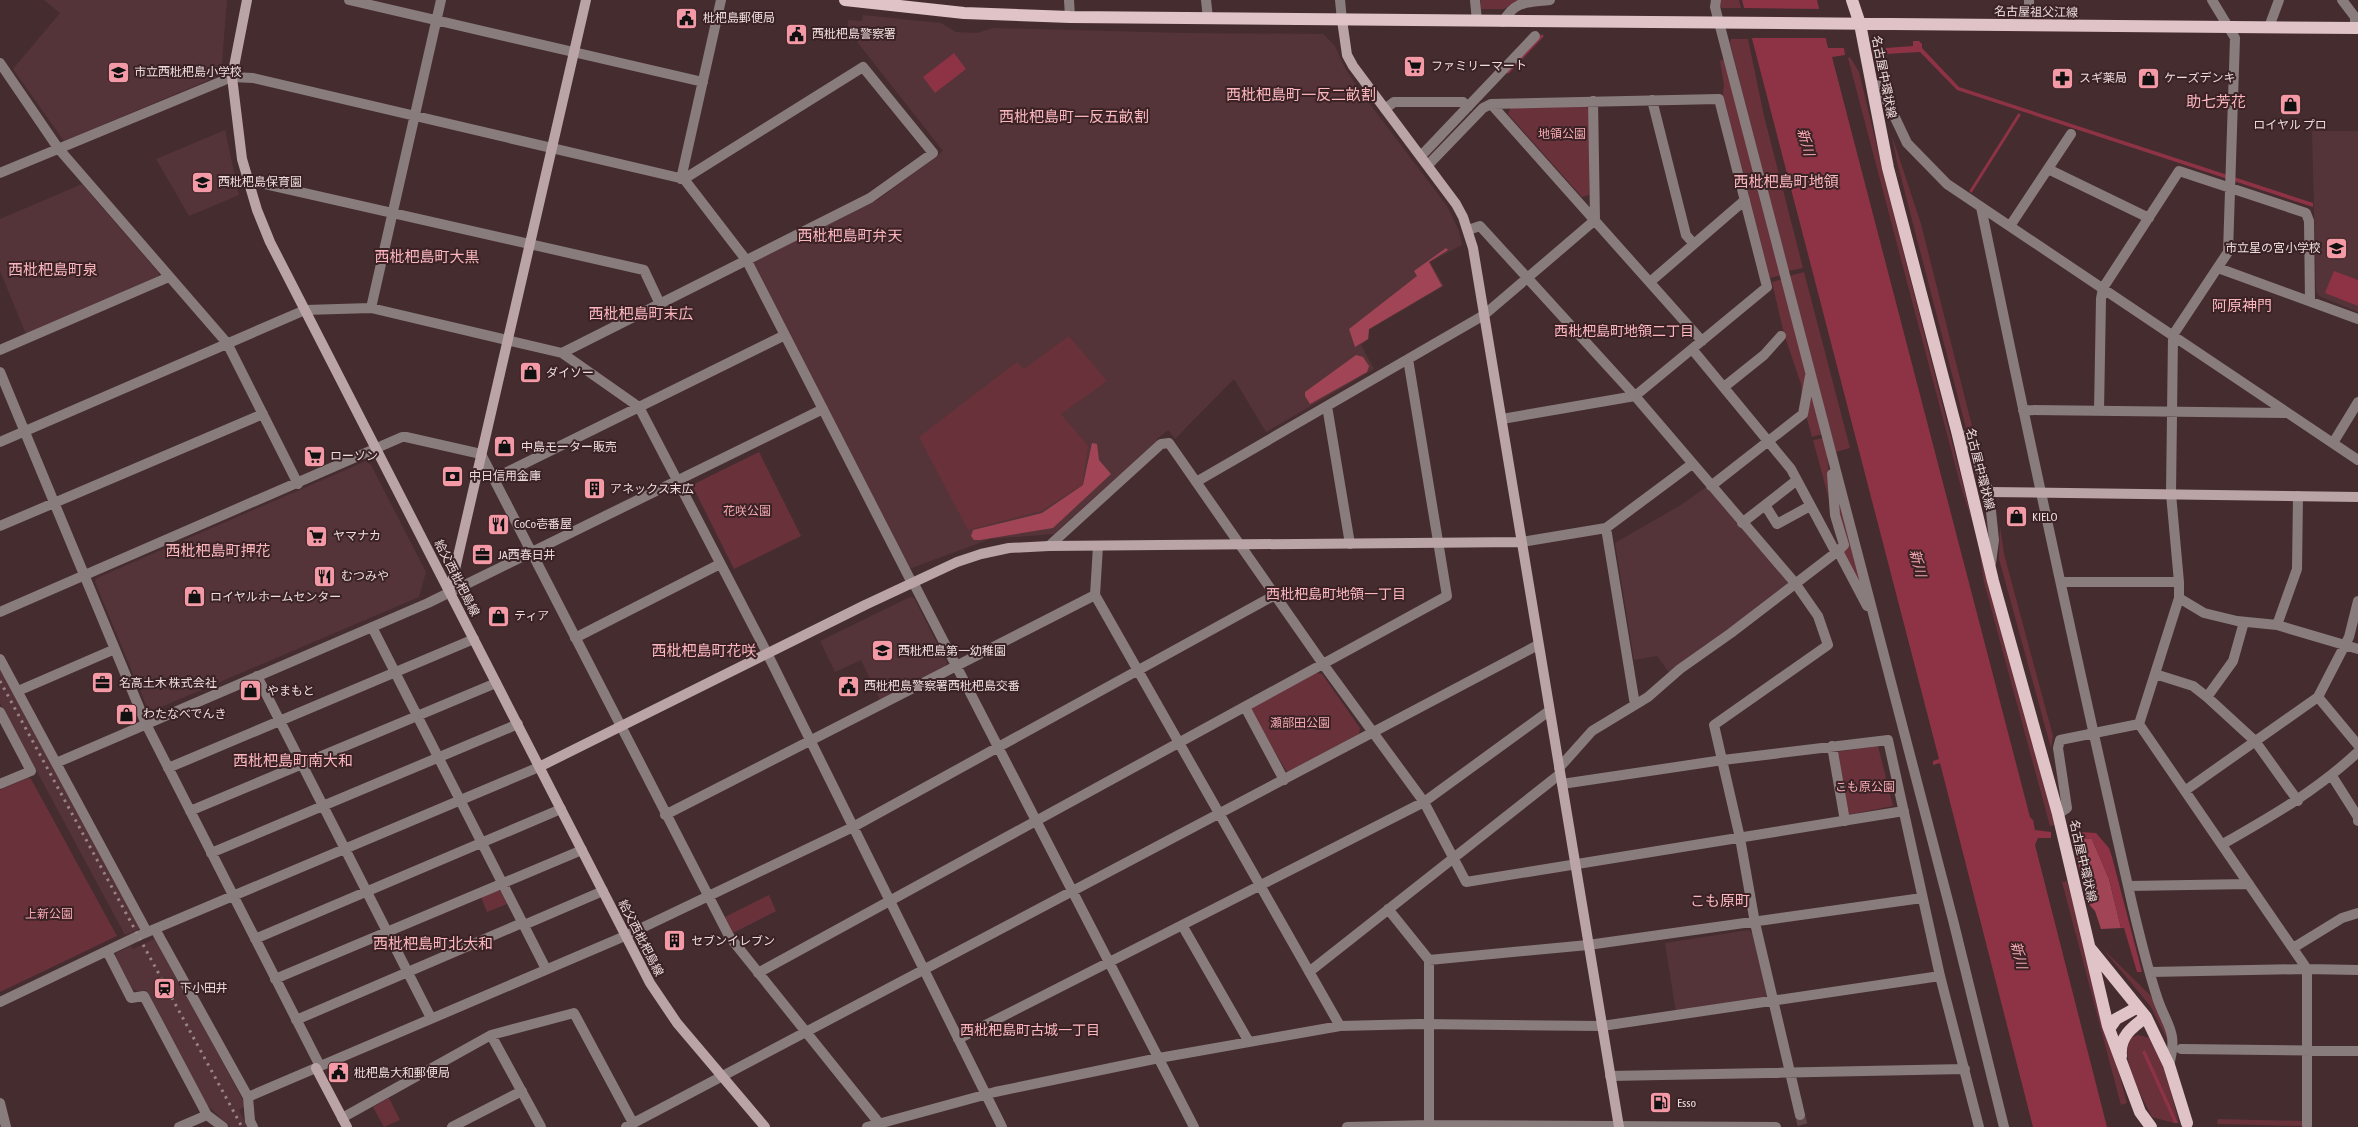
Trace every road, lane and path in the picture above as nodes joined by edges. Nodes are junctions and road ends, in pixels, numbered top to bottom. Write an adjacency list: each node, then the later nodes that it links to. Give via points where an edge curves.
1 (247, 0): 32 (street, 給父西枇杷島線)
2 (349, 0): 20 (street)
3 (441, 0): 20 (street)
4 (586, 0): 30 (street)
5 (721, 0): 33 (street)
6 (845, 0): 17 (main road, 名古屋祖父江線)
7 (1069, 0): 18 (street)
8 (1206, 0): 19 (street)
9 (1340, 0): 21 (street)
10 (1475, 0): 22 (street)
11 (1550, 0): 23 (street, via 1517,4 1509,10)
12 (1716, 0): 24 (street, via 1715,7)
13 (1852, 0): 25 (main road, 名古屋中環状線)
14 (2212, 0): 27 (street)
15 (2279, 0): 26 (street)
16 (2342, 0): 28 (street, via 2355,17)
17 (871, 2): 18 (main road, 名古屋祖父江線, via 964,13)
18 (1070, 17): 19 (main road, 名古屋祖父江線)
19 (1208, 18): 21 (main road, 名古屋祖父江線)
20 (436, 20): 30 (street); 40 (street)
21 (1342, 20): 22 (main road, 名古屋祖父江線); 39 (street, via 1347,54)
22 (1477, 21): 23 (main road, 名古屋祖父江線)
23 (1503, 22): 24 (main road, 名古屋祖父江線)
24 (1721, 22): 25 (main road, 名古屋祖父江線); 83 (street)
25 (1854, 24): 27 (main road, 名古屋祖父江線); 34 (main road, 名古屋中環状線)
26 (2269, 26): 27 (main road, 名古屋祖父江線); 28 (main road, 名古屋祖父江線)
27 (2230, 27): 50 (street, via 2235,38)
28 (2357, 28)
29 (1535, 36): 38 (street)
30 (574, 52): 33 (street); 43 (street)
31 (0, 63): 42 (street)
32 (232, 77): 40 (street, via 252,78); 42 (street); 49 (street, 給父西枇杷島線)
33 (703, 82): 48 (street)
34 (1872, 84): 52 (street, via 1880,86 1907,143 1947,184); 98 (main road, 名古屋中環状線, via 1888,168)
35 (1652, 100): 36 (street); 51 (street, via 1720,99); 59 (street, via 1686,235)
36 (1594, 101): 37 (street); 55 (street)
37 (1492, 104): 45 (street, via 1483,108); 55 (street)
38 (1468, 107): 39 (street, via 1463,102 1394,102); 44 (street)
39 (1385, 108): 44 (street)
40 (414, 116): 43 (street); 53 (street)
41 (2071, 134): 46 (street)
42 (58, 148): 47 (street); 62 (street)
43 (551, 148): 48 (street); 58 (street)
44 (1421, 156): 45 (street)
45 (1428, 165): 57 (street, via 1456,204)
46 (2048, 169): 54 (street); 56 (street)
47 (0, 173)
48 (682, 179): 60 (street); 60 (street, via 863,67 933,153 870,198)
49 (247, 180): 53 (street); 69 (street, 給父西枇杷島線, via 270,242)
50 (2231, 187): 54 (street, via 2179,171); 61 (street, via 2228,252); 66 (street, via 2306,213 2309,221)
51 (1745, 200): 59 (street); 76 (street, via 1767,287)
52 (1981, 207): 56 (street); 90 (street)
53 (392, 213): 58 (street); 68 (street)
54 (2149, 218): 65 (street)
55 (1594, 220): 63 (street); 64 (street)
56 (2010, 226): 65 (street)
57 (1468, 230): 63 (street, via 1480,226); 70 (street)
58 (529, 244): 67 (street, via 644,270); 75 (street)
59 (1694, 244): 64 (street)
60 (747, 261): 67 (street); 72 (street)
61 (2218, 268): 66 (street); 73 (street)
62 (169, 277): 77 (street); 79 (street)
63 (1527, 278): 70 (street); 85 (street)
64 (1650, 282): 76 (street)
65 (2103, 288): 73 (street); 91 (street)
66 (2310, 302): 71 (street)
67 (660, 304): 80 (street)
68 (372, 308): 69 (street); 75 (street)
69 (305, 310): 77 (street); 103 (street, 給父西枇杷島線)
70 (1484, 314): 81 (street); 96 (street)
71 (2358, 319)
72 (785, 335): 88 (street); 89 (street)
73 (2173, 335): 92 (street); 93 (street)
74 (1781, 336): 84 (street, via 1764,355)
75 (508, 338): 80 (street); 104 (street)
76 (1702, 341): 78 (street)
77 (227, 344): 94 (street); 97 (street)
78 (1692, 349): 84 (street); 85 (street)
79 (0, 350)
80 (562, 353): 88 (street)
81 (1408, 359): 87 (street); 125 (street)
82 (0, 372): 97 (street)
83 (1810, 372): 99 (street, via 1804,414); 102 (street)
84 (1724, 387): 99 (street)
85 (1635, 396): 96 (street); 106 (street)
86 (2358, 402): 95 (street)
87 (1327, 406): 110 (street); 126 (street)
88 (638, 407): 107 (street); 108 (street)
89 (823, 409): 108 (street); 137 (street)
90 (2023, 410): 91 (street); 114 (street)
91 (2099, 411): 92 (street)
92 (2171, 411): 93 (street); 115 (street)
93 (2286, 413): 101 (street)
94 (263, 414): 111 (street); 118 (street)
95 (2354, 416): 101 (street)
96 (1502, 419): 124 (street)
97 (24, 431): 100 (street); 118 (street)
98 (1957, 431): 113 (street, via 1972,446); 133 (main road, 名古屋中環状線)
99 (1769, 441): 109 (street); 112 (street)
100 (0, 442)
101 (2333, 443): 105 (street)
102 (1829, 444): 131 (street, via 1835,514 1844,545); 146 (street)
103 (377, 450): 104 (street, via 406,436); 111 (street); 139 (street, 給父西枇杷島線)
104 (481, 454): 107 (street); 139 (street)
105 (2358, 460)
106 (1692, 464): 112 (street); 123 (street)
107 (493, 479): 130 (street)
108 (677, 480): 130 (street); 132 (street)
109 (1797, 480): 119 (street); 120 (street)
110 (1196, 482): 127 (street); 128 (street, via 1168,442 1161,444)
111 (298, 484): 134 (street)
112 (1710, 486): 121 (street)
113 (1989, 492): 114 (street); 133 (street, via 1994,540)
114 (2040, 493): 115 (street); 135 (street)
115 (2171, 494): 116 (street); 136 (street)
116 (2298, 496): 117 (street); 147 (street, via 2297,569)
117 (2358, 497)
118 (54, 503): 122 (street); 134 (street)
119 (1765, 505): 120 (street, via 1778,524); 121 (street)
120 (1810, 506): 131 (street)
121 (1742, 523): 138 (street)
122 (0, 526)
123 (1606, 528): 124 (street); 167 (street)
124 (1522, 542): 125 (street); 151 (street)
125 (1438, 543): 126 (street); 157 (street, via 1447,596)
126 (1350, 544): 127 (street)
127 (1240, 545): 129 (street); 141 (street)
128 (1049, 546): 129 (street); 137 (street, via 1009,548 981,554)
129 (1098, 546): 140 (street)
130 (531, 552): 139 (street); 149 (street)
131 (1837, 552): 138 (street); 146 (street)
132 (720, 564): 149 (street); 155 (street)
133 (1990, 568): 205 (main road, 名古屋中環状線)
134 (84, 576): 144 (street); 153 (street)
135 (2062, 582): 136 (street); 178 (street)
136 (2179, 582): 142 (street)
137 (912, 583): 155 (street); 158 (street)
138 (1795, 583): 167 (street); 187 (street, via 1818,616 1828,645 1714,725)
139 (450, 591): 148 (street, via 428,604); 150 (street, 給父西枇杷島線)
140 (1095, 595): 158 (street); 159 (street)
141 (1275, 595): 157 (street); 159 (street)
142 (2179, 598): 145 (street, via 2204,613); 161 (street)
143 (2358, 601): 152 (street)
144 (0, 612)
145 (2244, 622): 147 (street); 165 (street, via 2233,661)
146 (1876, 623): 308 (street)
147 (2277, 625): 152 (street)
148 (372, 627): 160 (street); 162 (street)
149 (575, 638): 176 (street)
150 (474, 639): 160 (street); 163 (street, 給父西枇杷島線)
151 (1538, 645): 170 (street); 177 (street)
152 (2345, 646): 154 (street); 166 (street)
153 (115, 649): 164 (street); 173 (street)
154 (2358, 649)
155 (767, 654): 176 (street); 179 (street)
156 (0, 659): 164 (street)
157 (1323, 664): 168 (street); 177 (street)
158 (957, 666): 179 (street); 183 (street)
159 (1138, 670): 181 (street); 183 (street)
160 (395, 672): 171 (street); 172 (street)
161 (2155, 674): 165 (street, via 2193,686); 175 (street)
162 (257, 676): 172 (street); 173 (street)
163 (496, 683): 171 (street); 174 (street, 給父西枇杷島線)
164 (18, 691): 188 (street)
165 (2207, 697): 180 (street)
166 (2318, 697): 180 (street); 182 (street)
167 (1635, 705): 192 (street, via 1592,731)
168 (1245, 707): 181 (street); 194 (street)
169 (0, 712): 195 (street, via 31,771)
170 (1550, 712): 192 (street); 199 (street)
171 (416, 716): 186 (street); 189 (street)
172 (280, 721): 189 (street); 191 (street)
173 (146, 724): 188 (street); 191 (street)
174 (518, 724): 186 (street); 190 (street, 給父西枇杷島線)
175 (2139, 724): 178 (street); 196 (street)
176 (620, 726): 190 (street); 206 (street)
177 (1373, 733): 194 (street); 199 (street)
178 (2093, 733): 205 (street, via 2060,740 2058,748 2067,808); 222 (street)
179 (810, 740): 206 (street); 210 (street)
180 (2255, 741): 196 (street); 198 (street)
181 (1179, 743): 204 (street); 207 (street)
182 (2358, 745)
183 (999, 746): 207 (street); 210 (street)
184 (1832, 746): 187 (street); 203 (street, via 1888,740); 208 (street)
185 (2358, 752): 193 (street)
186 (438, 758): 197 (street); 200 (street)
187 (1723, 760): 192 (street); 211 (street)
188 (56, 763): 235 (street)
189 (302, 764): 200 (street); 202 (street)
190 (539, 767): 197 (street); 201 (street, 給父西枇杷島線)
191 (168, 768): 202 (street)
192 (1560, 775): 217 (street); 218 (street)
193 (2332, 776): 198 (street); 209 (street)
194 (1284, 780): 204 (street)
195 (0, 784)
196 (2186, 790): 213 (street)
197 (460, 800): 212 (street); 214 (street)
198 (2298, 801): 213 (street)
199 (1424, 802): 217 (street); 221 (street)
200 (323, 806): 214 (street); 216 (street)
201 (561, 809): 212 (street); 215 (street, 給父西枇杷島線)
202 (190, 811): 216 (street)
203 (1904, 811): 208 (street); 228 (street)
204 (1219, 814): 221 (street); 224 (street)
205 (2058, 814): 239 (main road, 名古屋中環状線)
206 (665, 815): 227 (street)
207 (1037, 821): 224 (street); 229 (street)
208 (1845, 821): 211 (street)
209 (2358, 822)
210 (853, 827): 227 (street); 229 (street)
211 (1740, 838): 218 (street); 232 (street)
212 (481, 843): 219 (street); 225 (street)
213 (2223, 844): 220 (street)
214 (344, 849): 225 (street); 226 (street)
215 (582, 850): 219 (street); 223 (street, 給父西枇杷島線)
216 (211, 853): 226 (street)
217 (1452, 859): 218 (street, via 1466,882); 230 (street)
218 (1575, 864): 240 (street)
219 (502, 884): 233 (street); 236 (street)
220 (2248, 884): 222 (street); 241 (street)
221 (1260, 885): 234 (street); 250 (street)
222 (2128, 886): 251 (street)
223 (603, 891): 233 (street); 237 (street, 給父西枇杷島線)
224 (1074, 891): 244 (street); 247 (street)
225 (366, 892): 236 (street); 238 (street)
226 (233, 896): 235 (street); 238 (street)
227 (706, 897): 237 (street); 252 (street, via 728,936)
228 (1922, 898): 232 (street); 253 (street)
229 (890, 901): 247 (street); 252 (street)
230 (1388, 909): 243 (street); 250 (street)
231 (2358, 913): 241 (street, via 2342,918)
232 (1755, 923): 240 (street); 255 (street)
233 (523, 924): 245 (street); 249 (street)
234 (1182, 925): 244 (street); 267 (street)
235 (151, 931): 242 (street); 281 (street)
236 (387, 932): 249 (street); 254 (street)
237 (626, 936): 245 (street); 278 (street, 給父西枇杷島線, via 676,1023)
238 (255, 939): 254 (street)
239 (2087, 944): 257 (main road, 名古屋中環状線); 263 (main road, 名古屋中環状線)
240 (1588, 945): 243 (street); 262 (street)
241 (2293, 948): 246 (street)
242 (107, 951): 256 (street); 284 (street, via 131,998 144,996)
243 (1429, 960): 260 (street)
244 (1110, 962): 266 (street); 271 (street)
245 (546, 969): 258 (street)
246 (2307, 969): 248 (street); 251 (street); 269 (street)
247 (924, 970): 264 (street); 266 (street)
248 (2358, 970)
249 (408, 972): 258 (street); 259 (street)
250 (1309, 972): 261 (street)
251 (2150, 972): 273 (street, via 2170,1024 2174,1048)
252 (758, 974): 264 (street)
253 (1940, 976): 255 (street); 275 (street)
254 (276, 979): 259 (street)
255 (1773, 1001): 262 (street); 276 (street)
256 (0, 1002)
257 (2142, 1012): 263 (main road, via 2116,1018); 272 (main road, via 2125,1036 2120,1049); 273 (main road, 名古屋中環状線)
258 (431, 1018): 274 (street)
259 (296, 1020): 274 (street)
260 (1430, 1024): 261 (street); 262 (street); 290 (street)
261 (1340, 1026): 267 (street)
262 (1602, 1026): 277 (street)
263 (2109, 1029): 272 (main road, 名古屋中環状線)
264 (806, 1032): 278 (street); 287 (street)
265 (491, 1034): 279 (street); 286 (street); 289 (street, via 574,1013)
266 (958, 1039): 280 (street)
267 (1248, 1042): 271 (street)
268 (2181, 1049): 269 (street)
269 (2308, 1050): 270 (street); 291 (street)
270 (2358, 1051)
271 (1159, 1058): 280 (street); 303 (street)
272 (2121, 1059): 283 (main road, 名古屋中環状線)
273 (2170, 1065): 288 (main road, 名古屋中環状線)
274 (318, 1067): 281 (street); 286 (street)
275 (1965, 1069): 276 (street); 307 (street)
276 (1790, 1073): 277 (street); 285 (street)
277 (1610, 1076): 305 (street)
278 (722, 1077): 289 (street); 300 (street, 給父西枇杷島線)
279 (522, 1091): 298 (street); 299 (street)
280 (986, 1094): 287 (street); 302 (street)
281 (248, 1097): 297 (street)
282 (0, 1103): 294 (street)
283 (2140, 1112): 309 (main road); 310 (main road)
284 (208, 1115): 295 (street); 296 (street)
285 (1800, 1115)
286 (344, 1122)
287 (879, 1123): 301 (street)
288 (2187, 1123)
289 (629, 1125)
290 (1429, 1125): 292 (street); 304 (street)
291 (2307, 1125)
292 (1580, 1126): 305 (street)
293 (1668, 1126): 305 (street); 306 (street)
294 (6, 1127)
295 (179, 1127)
296 (223, 1127)
297 (253, 1127)
298 (452, 1127)
299 (542, 1127)
300 (764, 1127)
301 (867, 1127)
302 (1002, 1127)
303 (1194, 1127)
304 (1348, 1127)
305 (1619, 1127)
306 (1776, 1127)
307 (1979, 1127)
308 (2004, 1127)
309 (2137, 1127)
310 (2151, 1127)

